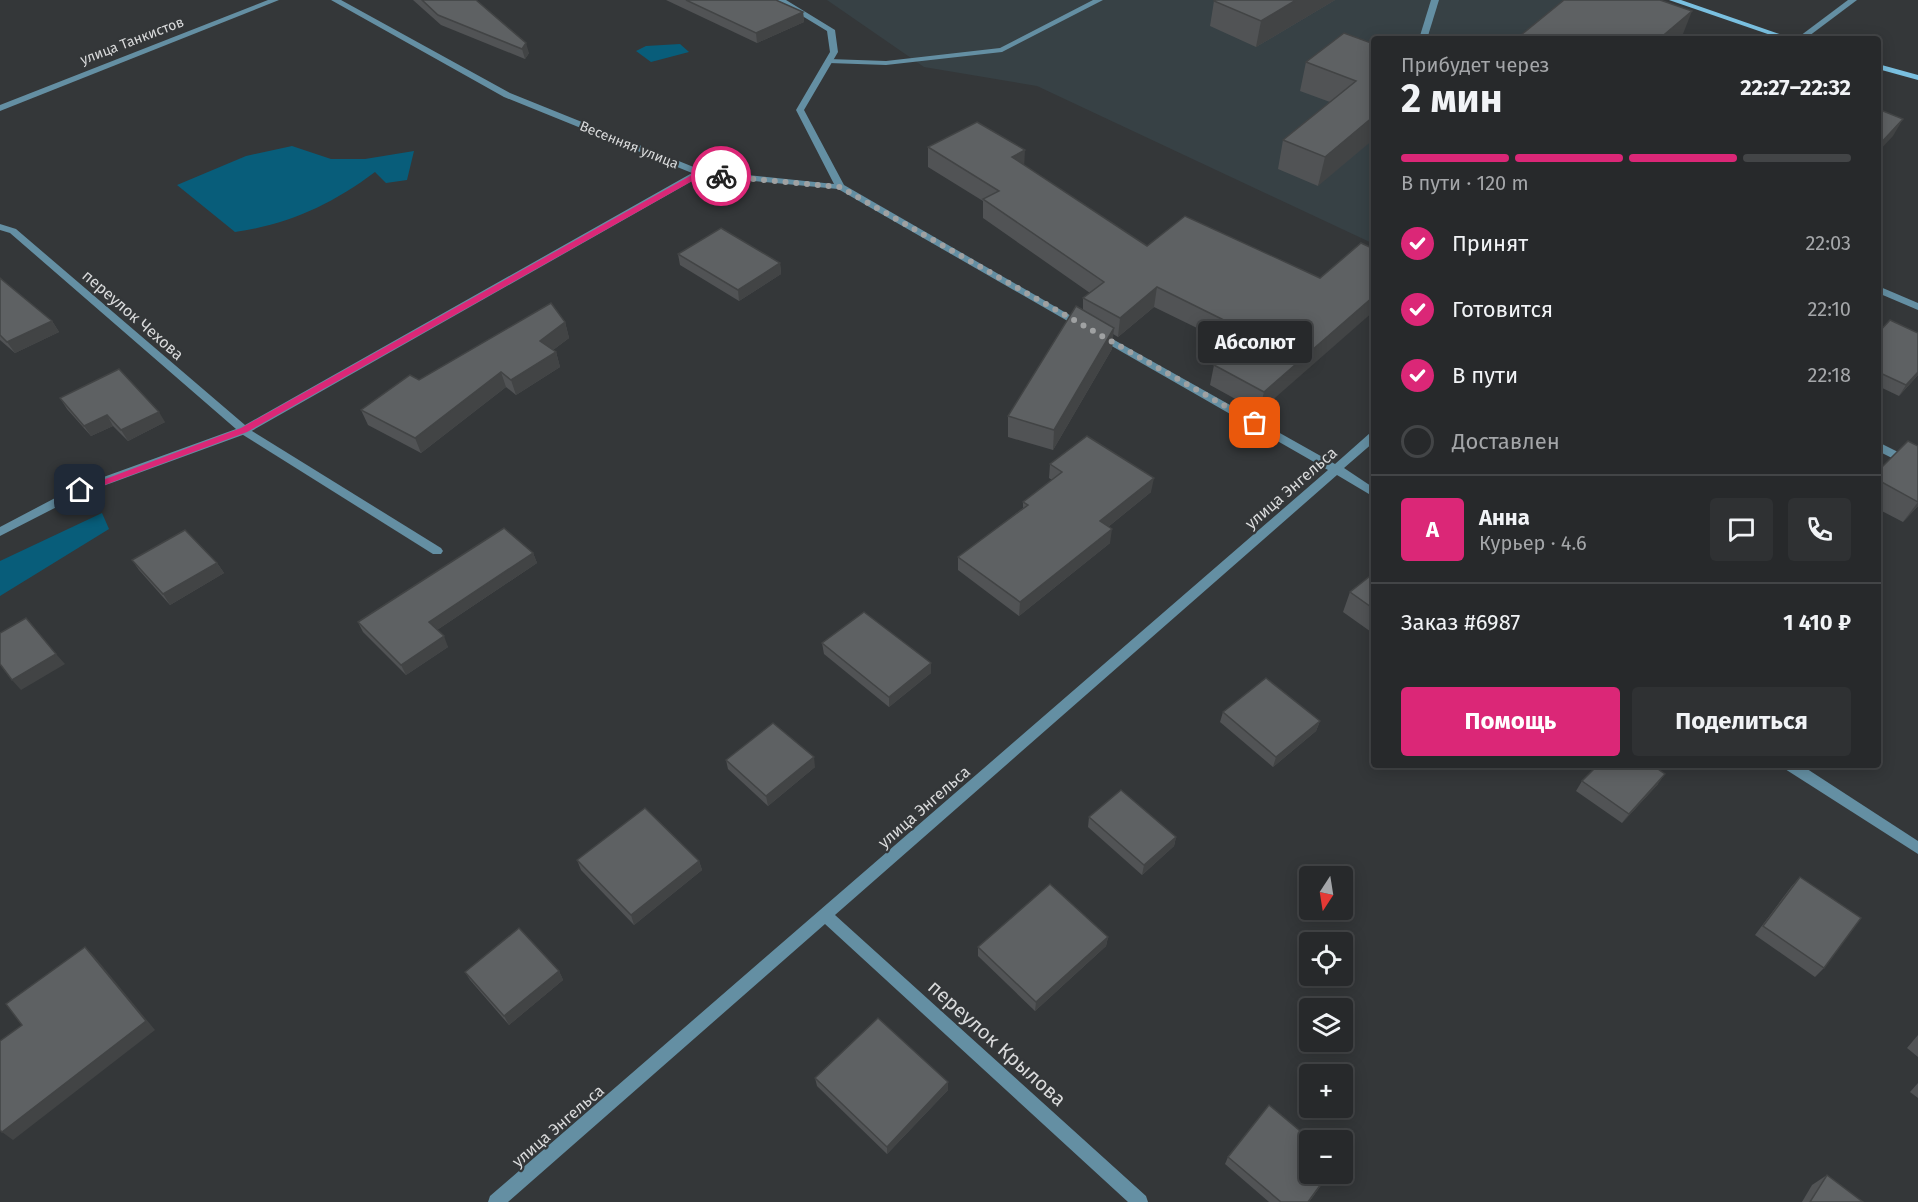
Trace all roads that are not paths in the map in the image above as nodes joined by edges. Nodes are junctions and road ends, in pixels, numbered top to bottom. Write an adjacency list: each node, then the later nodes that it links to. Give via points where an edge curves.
1 (275, 0): 14 (street, улица Танкистов)
2 (336, 0): 15 (street, Весенняя улица, via 507,95)
3 (780, 0): 11 (street, via 831,30 834,52)
4 (1099, 0): 11 (street, via 1002,50 886,63)
5 (1435, 0): 8 (street)
6 (1673, 0): 9 (main road)
7 (1853, 0): 10 (street)
8 (1424, 36)
9 (1781, 36)
10 (1804, 36)
11 (829, 61): 16 (street, via 800,110)
12 (1881, 67): 13 (main road)
13 (1918, 78)
14 (0, 108)
15 (699, 173): 16 (street, Весенняя улица); 20 (street)
16 (840, 187): 24 (street, Весенняя улица)
17 (0, 227): 20 (street, переулок Чехова, via 13,231)
18 (1881, 290): 19 (street)
19 (1918, 308)
20 (244, 430): 26 (street, via 80,490); 27 (street, переулок Чехова)
21 (1371, 439): 24 (street, улица Энгельса)
22 (1881, 448): 23 (street)
23 (1918, 467)
24 (1338, 470): 25 (street, Весенняя улица); 30 (street, улица Энгельса)
25 (1371, 491)
26 (0, 532)
27 (437, 551)
28 (1795, 768): 29 (street)
29 (1918, 848)
30 (825, 915): 31 (street, улица Энгельса); 32 (street, переулок Крылова)
31 (496, 1202)
32 (1140, 1202)

